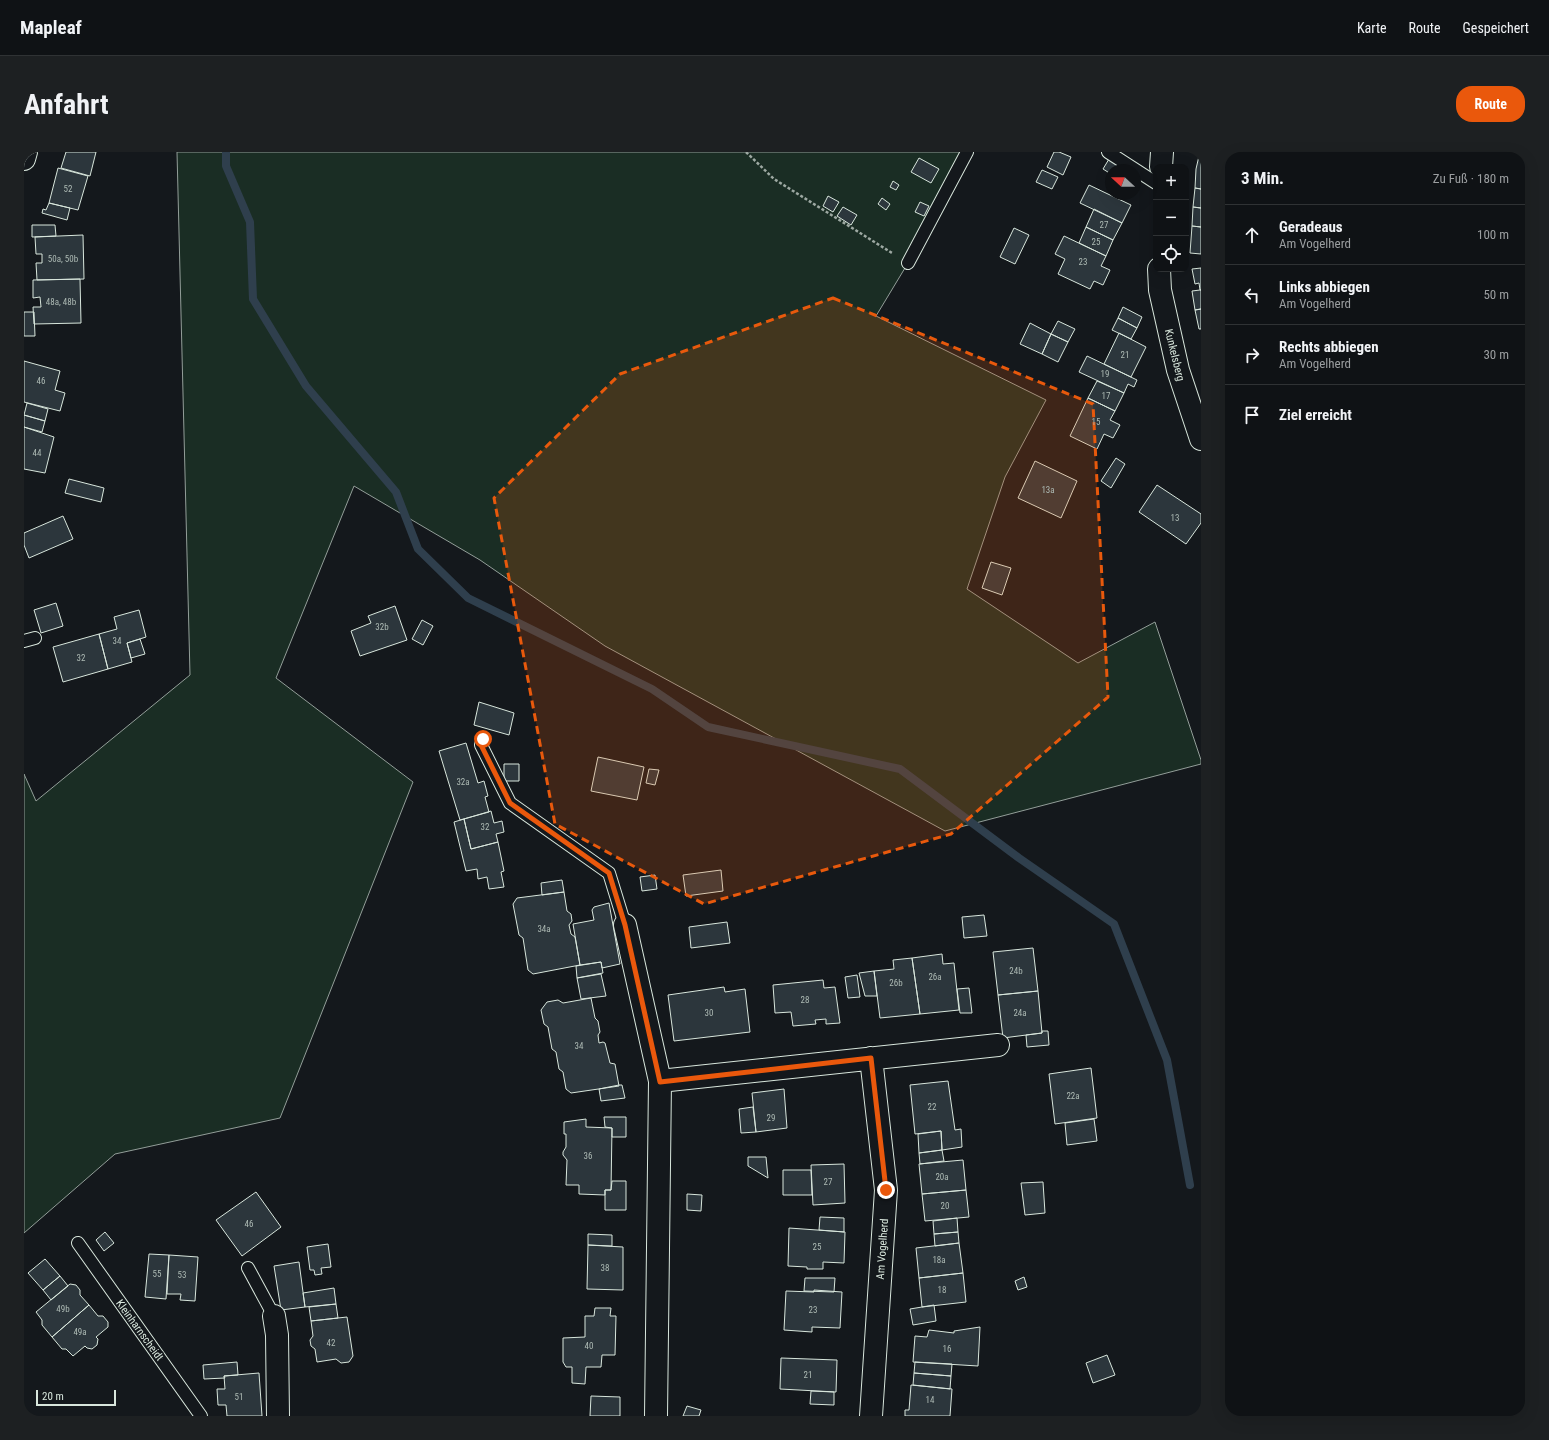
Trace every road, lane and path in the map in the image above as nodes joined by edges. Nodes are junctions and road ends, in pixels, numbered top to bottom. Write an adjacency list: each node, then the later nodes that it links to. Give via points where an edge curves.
1 (26, 152): 6 (street)
2 (746, 152): 9 (path, via 774,179)
3 (967, 152): 9 (lane)
4 (1108, 152): 8 (lane)
5 (1162, 152): 7 (street)
6 (24, 159)
7 (1160, 164)
8 (1153, 181)
9 (908, 263)
10 (1159, 272): 11 (street, Kunkelsberg, via 1160,290 1178,370)
11 (1201, 440)
12 (483, 739): 13 (lane, via 481,745 510,803 609,873)
13 (625, 925): 16 (street)
14 (998, 1045): 15 (street)
15 (871, 1058): 16 (street); 23 (street, Am Vogelherd, via 886,1190)
16 (660, 1082): 22 (street)
17 (78, 1243): 20 (lane, Kleinharnscheidt)
18 (248, 1268): 19 (lane)
19 (274, 1316): 21 (street, via 277,1335)
20 (201, 1416)
21 (278, 1416)
22 (656, 1416)
23 (871, 1416)

